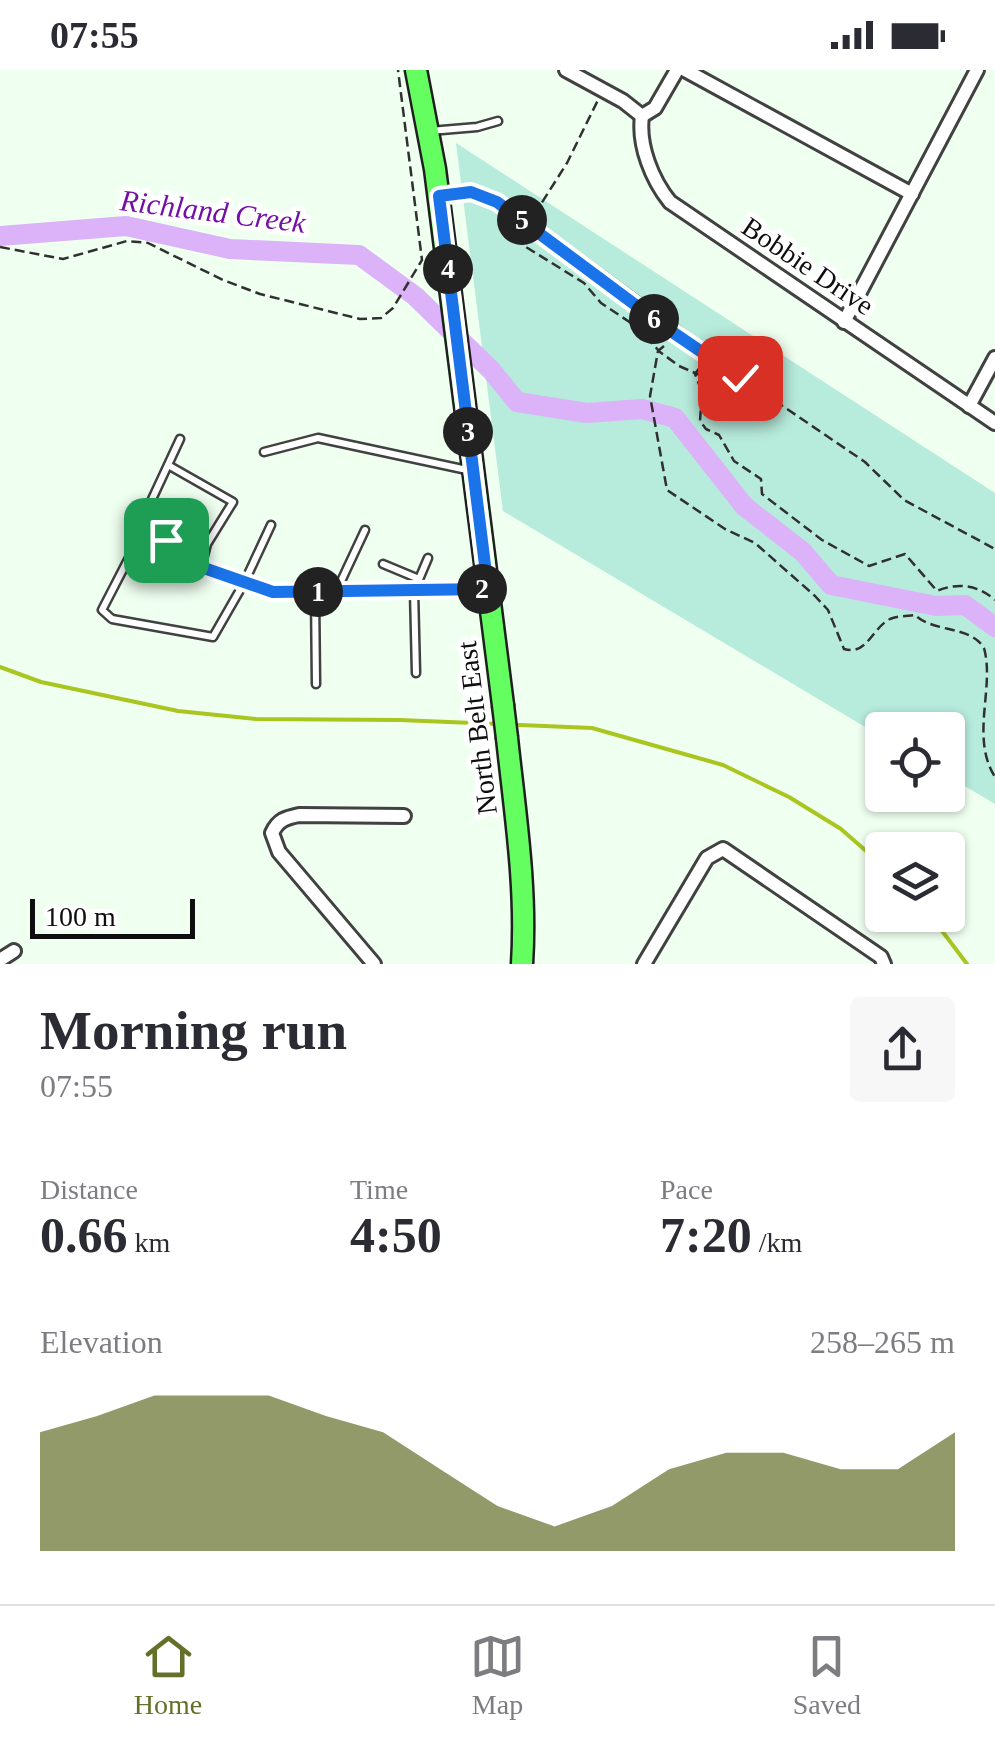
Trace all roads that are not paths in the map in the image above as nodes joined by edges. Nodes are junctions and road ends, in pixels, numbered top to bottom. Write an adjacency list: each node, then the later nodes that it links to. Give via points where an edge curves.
1 (416, 70): 7 (main road, North Belt East)
2 (566, 70): 5 (street)
3 (681, 70): 5 (street); 8 (street)
4 (977, 70): 8 (street)
5 (642, 116): 10 (street, Bobbie Drive, via 640,137 670,202)
6 (498, 121): 7 (lane)
7 (429, 132): 9 (main road, North Belt East)
8 (912, 194): 10 (street)
9 (439, 196): 11 (street, via 487,197); 18 (main road, North Belt East)
10 (844, 322): 13 (street, Bobbie Drive)
11 (692, 345)
12 (995, 358): 13 (street)
13 (968, 406): 14 (street, Bobbie Drive)
14 (995, 423)
15 (180, 438): 17 (lane)
16 (264, 452): 18 (lane, via 318,438)
17 (168, 465): 21 (lane, via 147,510); 24 (lane, via 233,502)
18 (473, 472): 27 (main road, North Belt East)
19 (271, 525): 25 (lane)
20 (365, 530): 29 (lane)
21 (166, 540): 24 (lane); 25 (lane, via 133,550 102,610 112,619 213,637)
22 (428, 558): 26 (lane)
23 (382, 564): 26 (lane)
24 (201, 567): 25 (street)
25 (244, 583): 28 (street, via 273,592)
26 (416, 585): 27 (street); 29 (street); 30 (lane)
27 (488, 589): 36 (main road, North Belt East, bridge, via 521,864)
28 (314, 592): 29 (street); 31 (lane)
29 (336, 592)
30 (416, 673)
31 (316, 684)
32 (404, 816): 35 (street, via 299,815 284,818 272,833 280,852)
33 (14, 951): 34 (street)
34 (0, 960)
35 (374, 964)
36 (522, 964)
37 (644, 964): 38 (street, via 707,858 723,849)
38 (884, 964)

